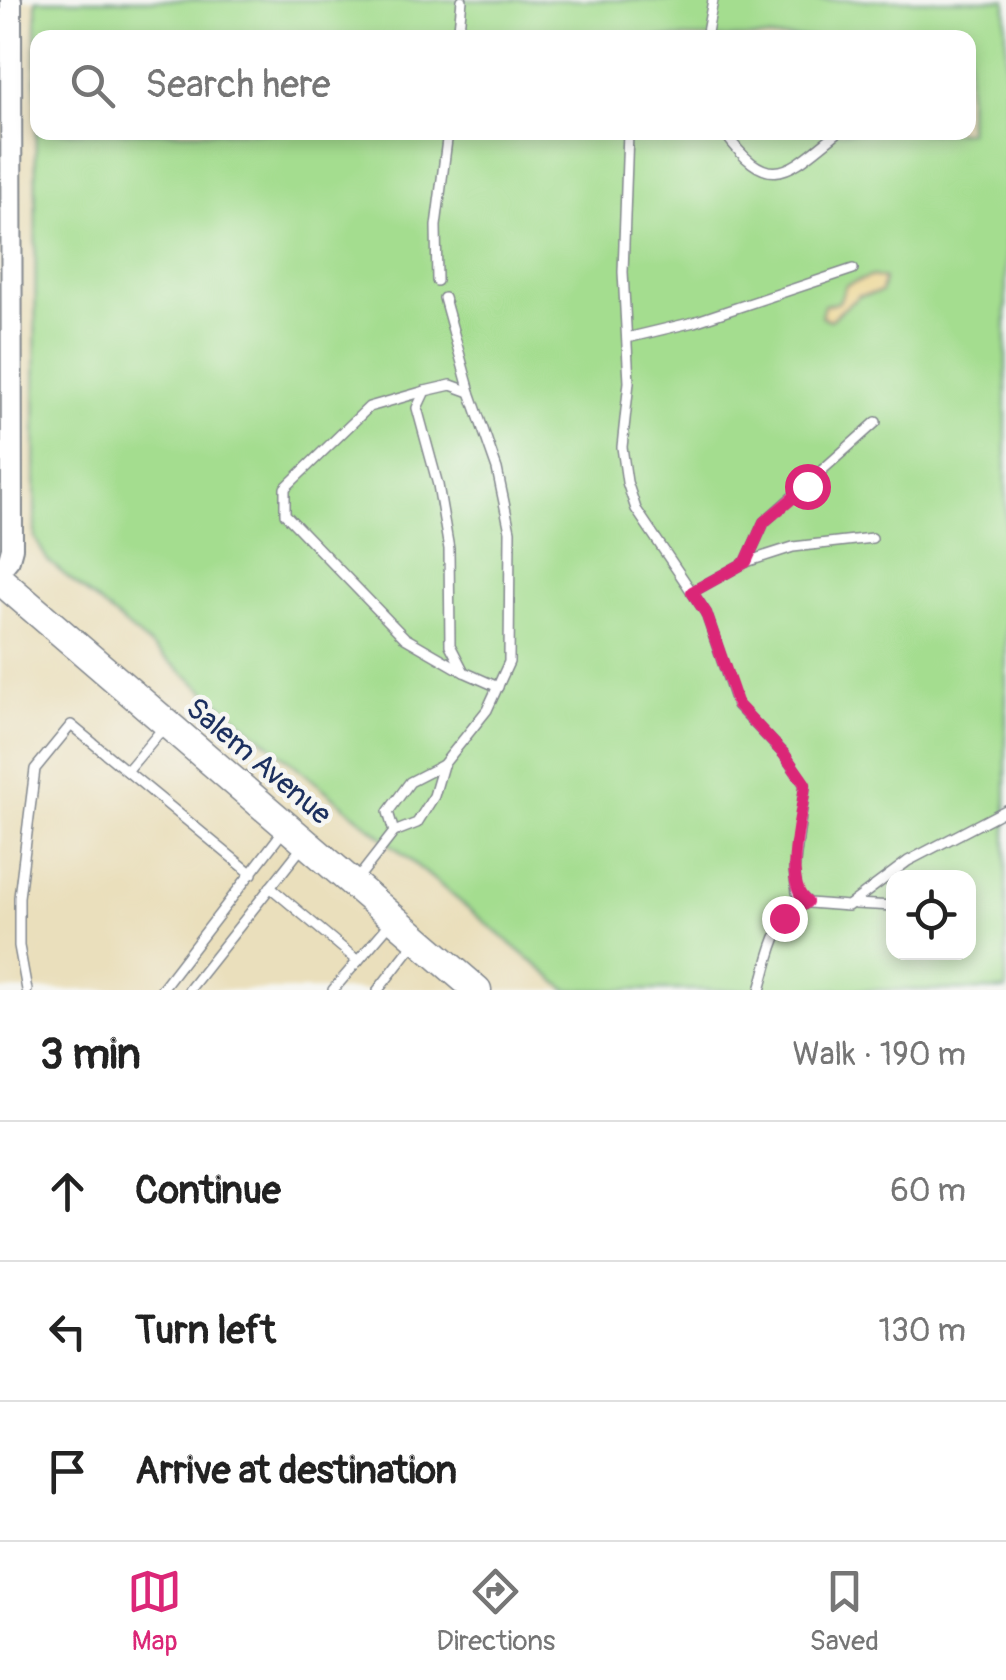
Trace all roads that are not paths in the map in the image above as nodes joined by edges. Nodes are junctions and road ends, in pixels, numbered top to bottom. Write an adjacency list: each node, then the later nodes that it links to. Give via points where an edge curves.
1 (11, 0): 6 (street)
2 (462, 0): 4 (lane)
3 (714, 0): 5 (lane)
4 (459, 30)
5 (708, 30)
6 (6, 130): 11 (street)
7 (447, 140): 13 (lane)
8 (628, 140): 15 (lane)
9 (731, 140): 10 (lane, via 746,158 774,173 789,171)
10 (828, 140)
11 (6, 193): 21 (street, via 12,548)
12 (853, 269): 15 (lane)
13 (437, 282)
14 (444, 298): 17 (lane)
15 (627, 338): 23 (lane, via 630,382 622,447 628,482 636,509)
16 (425, 391): 17 (lane, via 451,386); 24 (lane, via 418,408 449,549 450,646); 24 (lane, via 369,407 285,488 285,514 405,638)
17 (470, 392): 25 (lane, via 510,530 509,662)
18 (876, 422): 20 (lane, via 764,522)
19 (872, 538): 20 (lane, via 793,546)
20 (746, 562): 23 (lane)
21 (0, 570)
22 (0, 580): 26 (main road, Salem Avenue)
23 (692, 592): 35 (lane, via 706,613 738,705 805,784 794,870)
24 (464, 672): 25 (lane)
25 (498, 687): 27 (lane)
26 (165, 725): 28 (lane); 31 (main road, Salem Avenue)
27 (443, 765): 30 (lane, via 417,823); 30 (lane, via 410,782 388,812)
28 (126, 771): 32 (lane); 42 (lane, via 71,725 35,769 19,898)
29 (1006, 810): 36 (lane, via 908,861)
30 (394, 832): 33 (lane)
31 (295, 836): 32 (lane); 33 (main road, Salem Avenue); 34 (lane)
32 (252, 874): 43 (lane)
33 (353, 885): 38 (main road, Salem Avenue)
34 (270, 887): 40 (lane); 44 (lane)
35 (807, 902): 36 (lane); 47 (lane, via 784,918)
36 (852, 904): 37 (lane)
37 (886, 906)
38 (393, 919): 39 (main road, Salem Avenue); 40 (lane)
39 (418, 939): 41 (main road, Salem Avenue); 46 (lane)
40 (358, 961): 45 (lane)
41 (463, 986)
42 (26, 990)
43 (161, 990)
44 (189, 990)
45 (333, 990)
46 (378, 990)
47 (760, 990)

